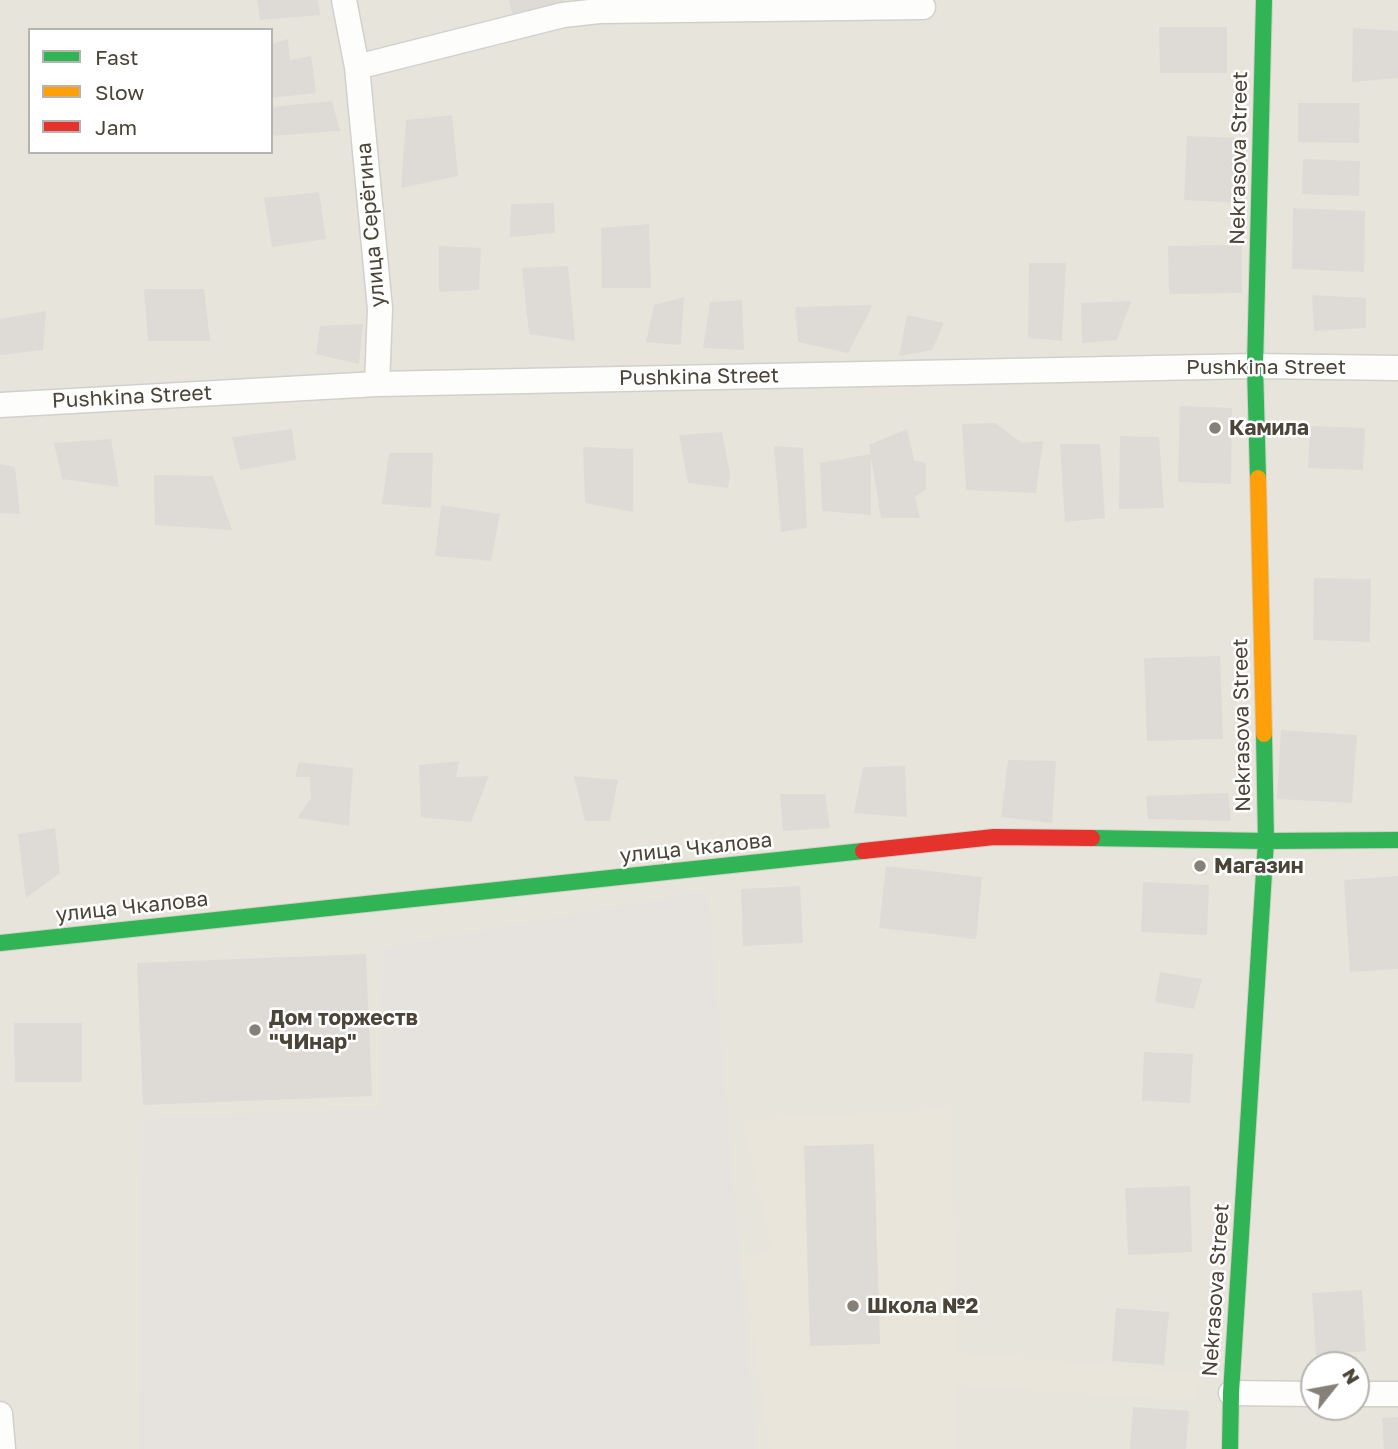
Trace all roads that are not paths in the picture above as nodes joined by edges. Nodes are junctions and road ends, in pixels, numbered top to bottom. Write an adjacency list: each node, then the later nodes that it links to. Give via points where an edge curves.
1 (344, 0): 5 (street, улица Серёгина)
2 (1264, 0): 6 (street, Nekrasova Street)
3 (599, 6): 4 (street); 5 (street)
4 (923, 7)
5 (357, 67): 8 (street, улица Серёгина, via 380,309)
6 (1255, 366): 7 (street, Pushkina Street); 8 (street, Pushkina Street); 11 (street, Nekrasova Street)
7 (1398, 368)
8 (377, 384): 9 (street, Pushkina Street)
9 (0, 405)
10 (1398, 840): 11 (street, улица Чкалова)
11 (1266, 841): 12 (street, улица Чкалова, via 994,837); 13 (street, Nekrasova Street)
12 (0, 943)
13 (1231, 1393): 14 (street); 17 (street, Nekrasova Street)
14 (1300, 1394)
15 (1370, 1394): 16 (street)
16 (1398, 1394)
17 (1230, 1449)

